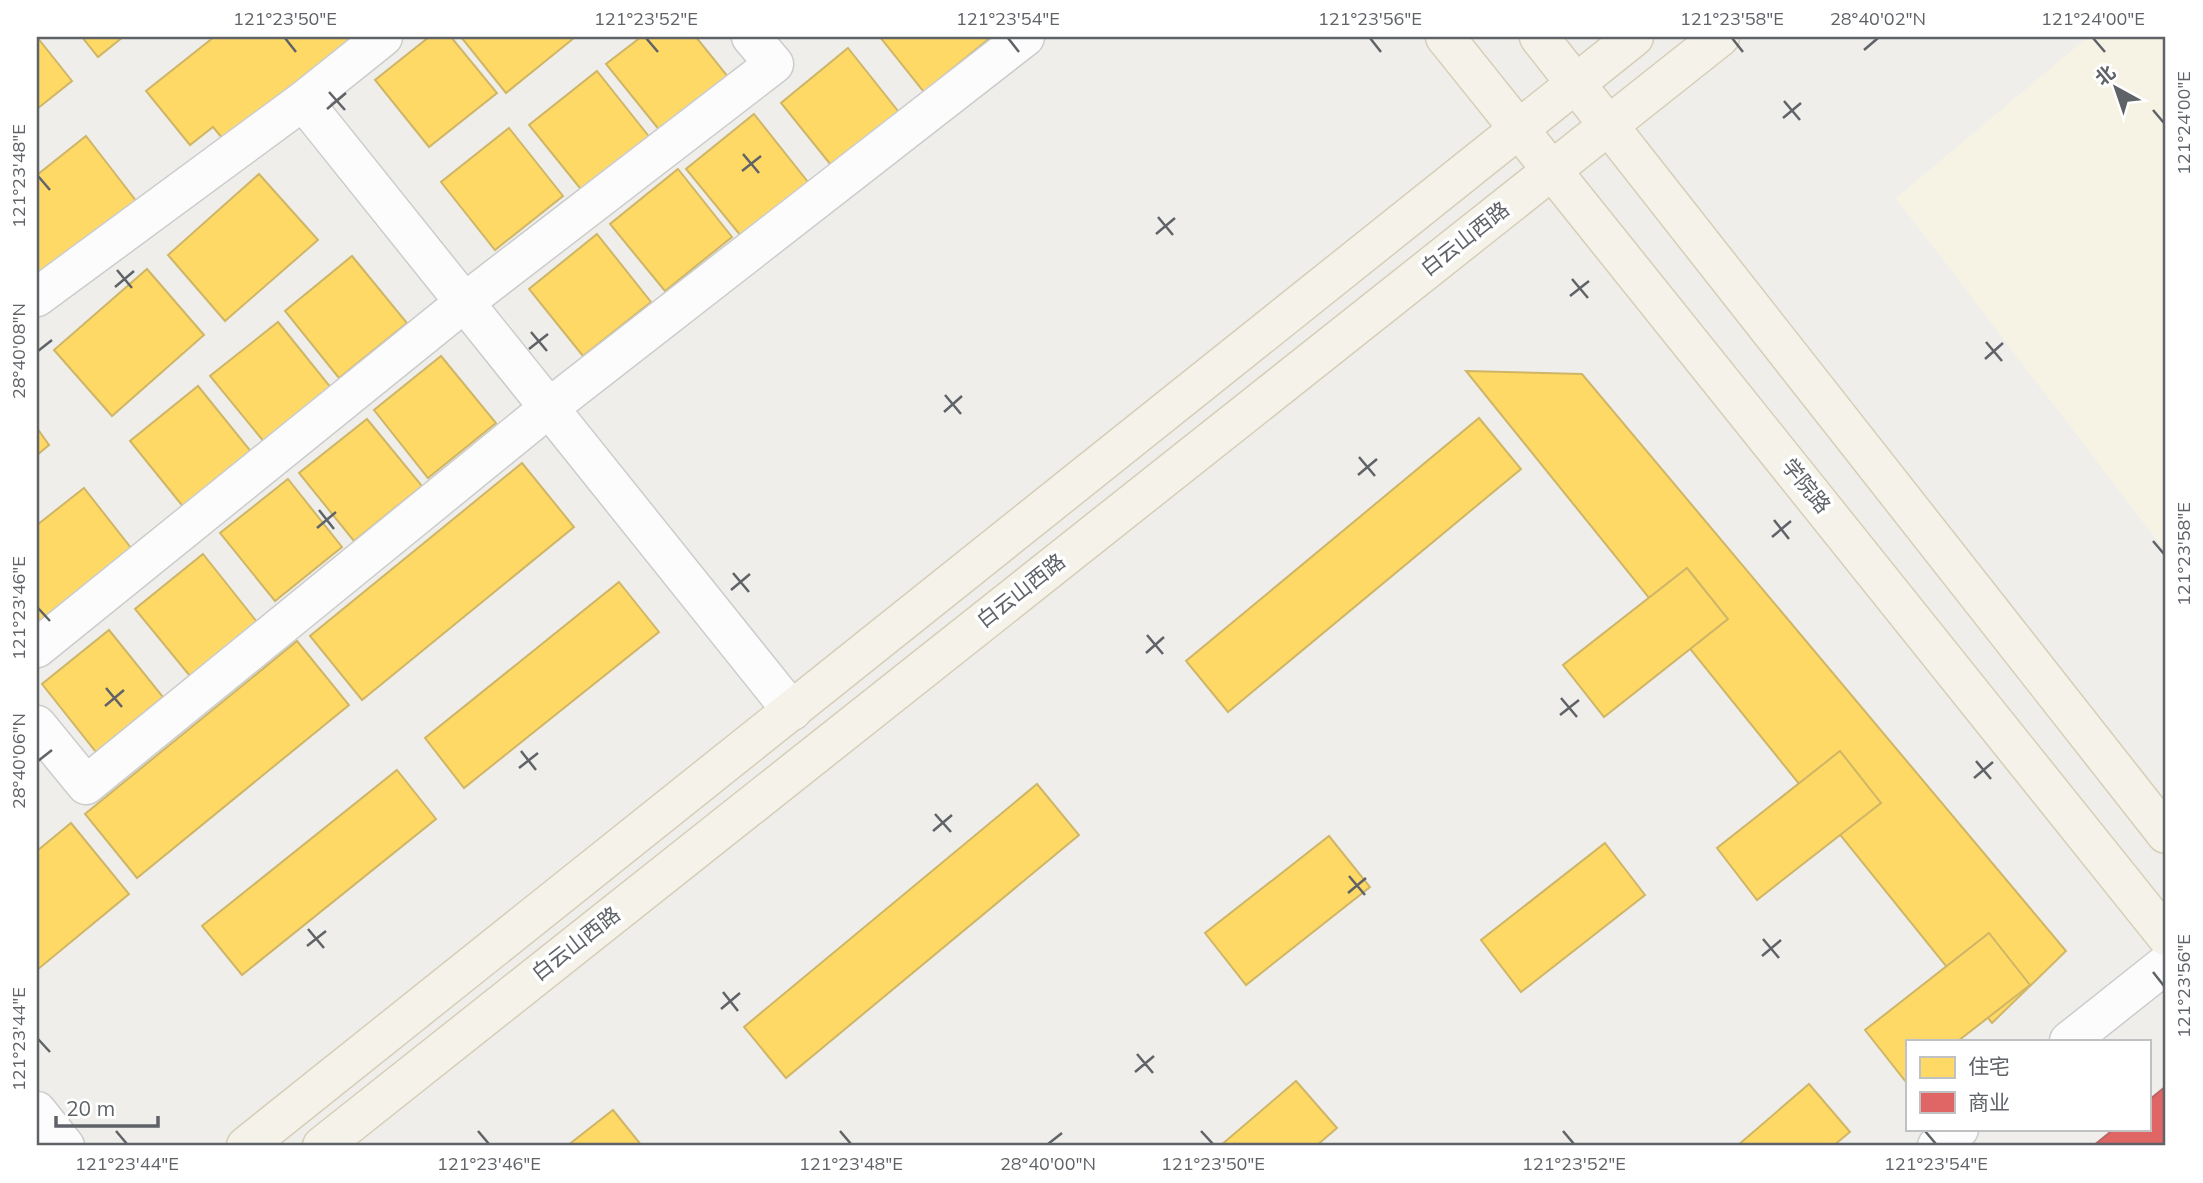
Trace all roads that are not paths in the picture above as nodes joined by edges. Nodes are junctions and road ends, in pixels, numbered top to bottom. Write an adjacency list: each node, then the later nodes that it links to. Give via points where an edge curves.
1 (383, 37): 9 (street)
2 (751, 37): 14 (street, via 774,64)
3 (1025, 37): 15 (street)
4 (1445, 37): 11 (main road, 学院路)
5 (1539, 37): 8 (main road)
6 (1634, 37): 8 (main road)
7 (1720, 37): 10 (main road, 白云山西路)
8 (1576, 83): 10 (main road); 11 (main road)
9 (303, 101): 13 (street); 14 (street)
10 (1608, 125): 12 (main road, 白云山西路); 19 (main road)
11 (1518, 130): 12 (main road, 学院路); 17 (main road)
12 (1552, 169): 20 (main road, 学院路); 27 (main road, 白云山西路)
13 (37, 298)
14 (465, 302): 15 (street); 16 (street)
15 (550, 407): 17 (street); 18 (street, via 86,785)
16 (37, 648)
17 (792, 711): 26 (main road)
18 (37, 725)
19 (2166, 834)
20 (2166, 936)
21 (2166, 964): 22 (street)
22 (2070, 1040)
23 (37, 1111): 25 (street)
24 (1958, 1130): 28 (street)
25 (65, 1146)
26 (246, 1146)
27 (322, 1146)
28 (1937, 1146)

